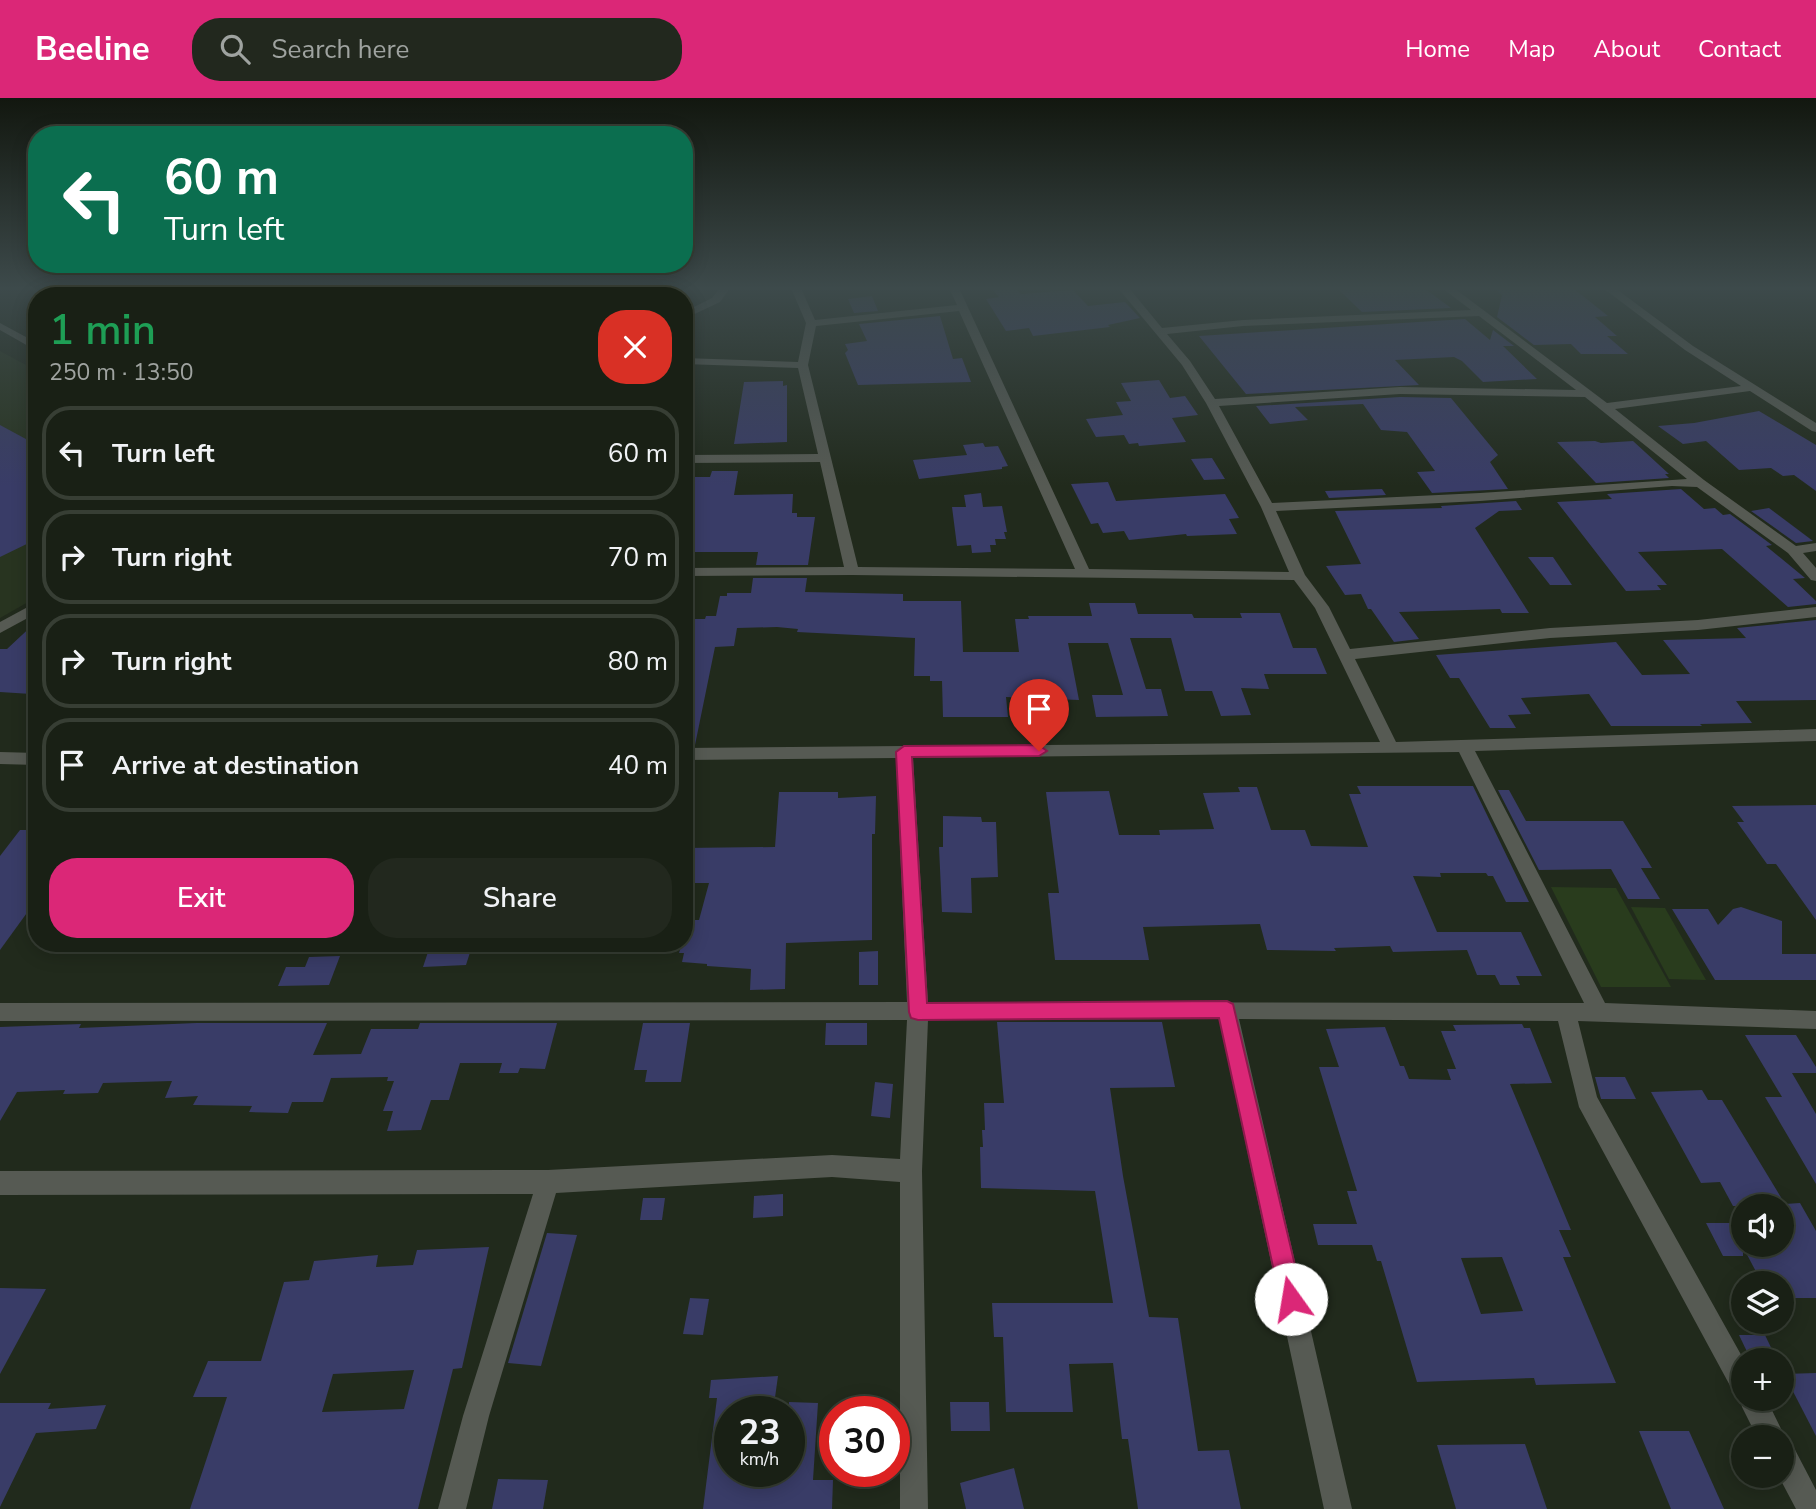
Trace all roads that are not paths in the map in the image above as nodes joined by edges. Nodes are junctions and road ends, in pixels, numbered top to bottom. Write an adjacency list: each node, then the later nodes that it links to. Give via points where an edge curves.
1 (805, 354): 7 (street)
2 (985, 354): 21 (street)
3 (1178, 354): 10 (street)
4 (1534, 354): 9 (street)
5 (1698, 354): 8 (street)
6 (693, 361): 7 (street)
7 (803, 365): 13 (street)
8 (1750, 388): 11 (street); 12 (street)
9 (1588, 394): 10 (street, via 1346,391); 11 (street)
10 (1212, 403): 16 (street)
11 (1606, 407): 15 (street)
12 (1816, 428)
13 (824, 458): 14 (street); 19 (street)
14 (693, 459)
15 (1700, 483): 16 (street); 18 (street)
16 (1268, 507): 22 (street)
17 (1816, 547): 18 (street)
18 (1793, 550): 23 (street)
19 (852, 571): 20 (street); 21 (street)
20 (693, 572)
21 (1084, 573): 22 (street)
22 (1298, 576): 27 (street, via 1322,607)
23 (1816, 577)
24 (28, 612): 26 (street)
25 (1816, 612): 27 (street, via 1698,625 1536,634)
26 (0, 628)
27 (1345, 655): 30 (street)
28 (1816, 734): 29 (street)
29 (1464, 746): 30 (street); 38 (street)
30 (1391, 748): 31 (street)
31 (904, 752): 32 (street); 37 (street)
32 (693, 754)
33 (28, 759): 34 (street)
34 (3, 762)
35 (1227, 1010): 37 (street); 39 (street); 48 (street)
36 (0, 1012): 37 (street)
37 (918, 1012): 41 (street)
38 (1599, 1012): 39 (street); 40 (street)
39 (1566, 1013): 44 (street, via 1587,1100)
40 (1816, 1020)
41 (911, 1171): 42 (street, via 832,1166); 47 (street)
42 (548, 1182): 43 (street); 46 (street)
43 (0, 1183)
44 (1731, 1362)
45 (1794, 1477): 49 (street)
46 (452, 1509)
47 (914, 1509)
48 (1338, 1509)
49 (1811, 1509)

